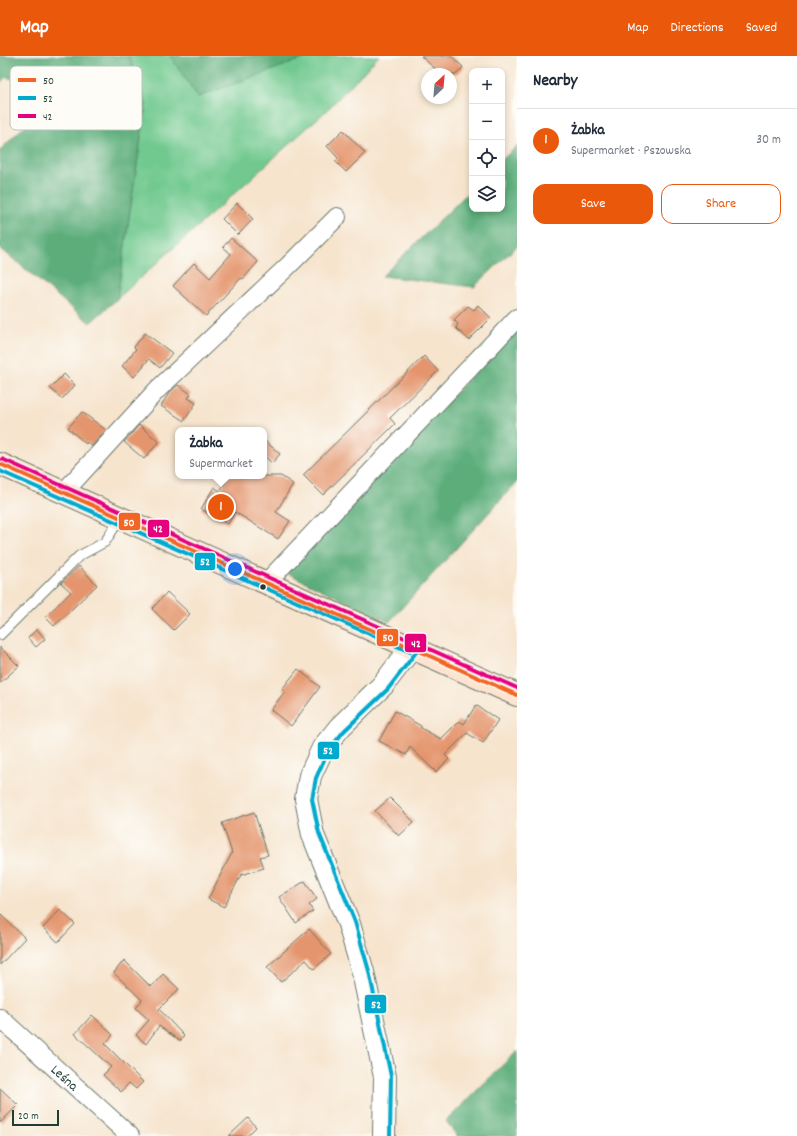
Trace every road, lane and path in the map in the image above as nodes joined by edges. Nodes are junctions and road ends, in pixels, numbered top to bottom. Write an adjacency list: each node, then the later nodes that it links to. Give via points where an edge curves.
1 (337, 217): 4 (street, via 157,390)
2 (517, 318): 6 (street)
3 (0, 464): 4 (main road)
4 (64, 492): 5 (main road)
5 (121, 517): 6 (main road); 7 (lane, via 105,542 80,556)
6 (267, 582): 8 (main road)
7 (0, 636)
8 (412, 647): 9 (main road); 12 (street, via 383,685 323,748 310,776 306,799 313,836 349,924 363,972 384,1077)
9 (517, 694)
10 (0, 1018): 11 (street, Leśna)
11 (130, 1136)
12 (384, 1136)

